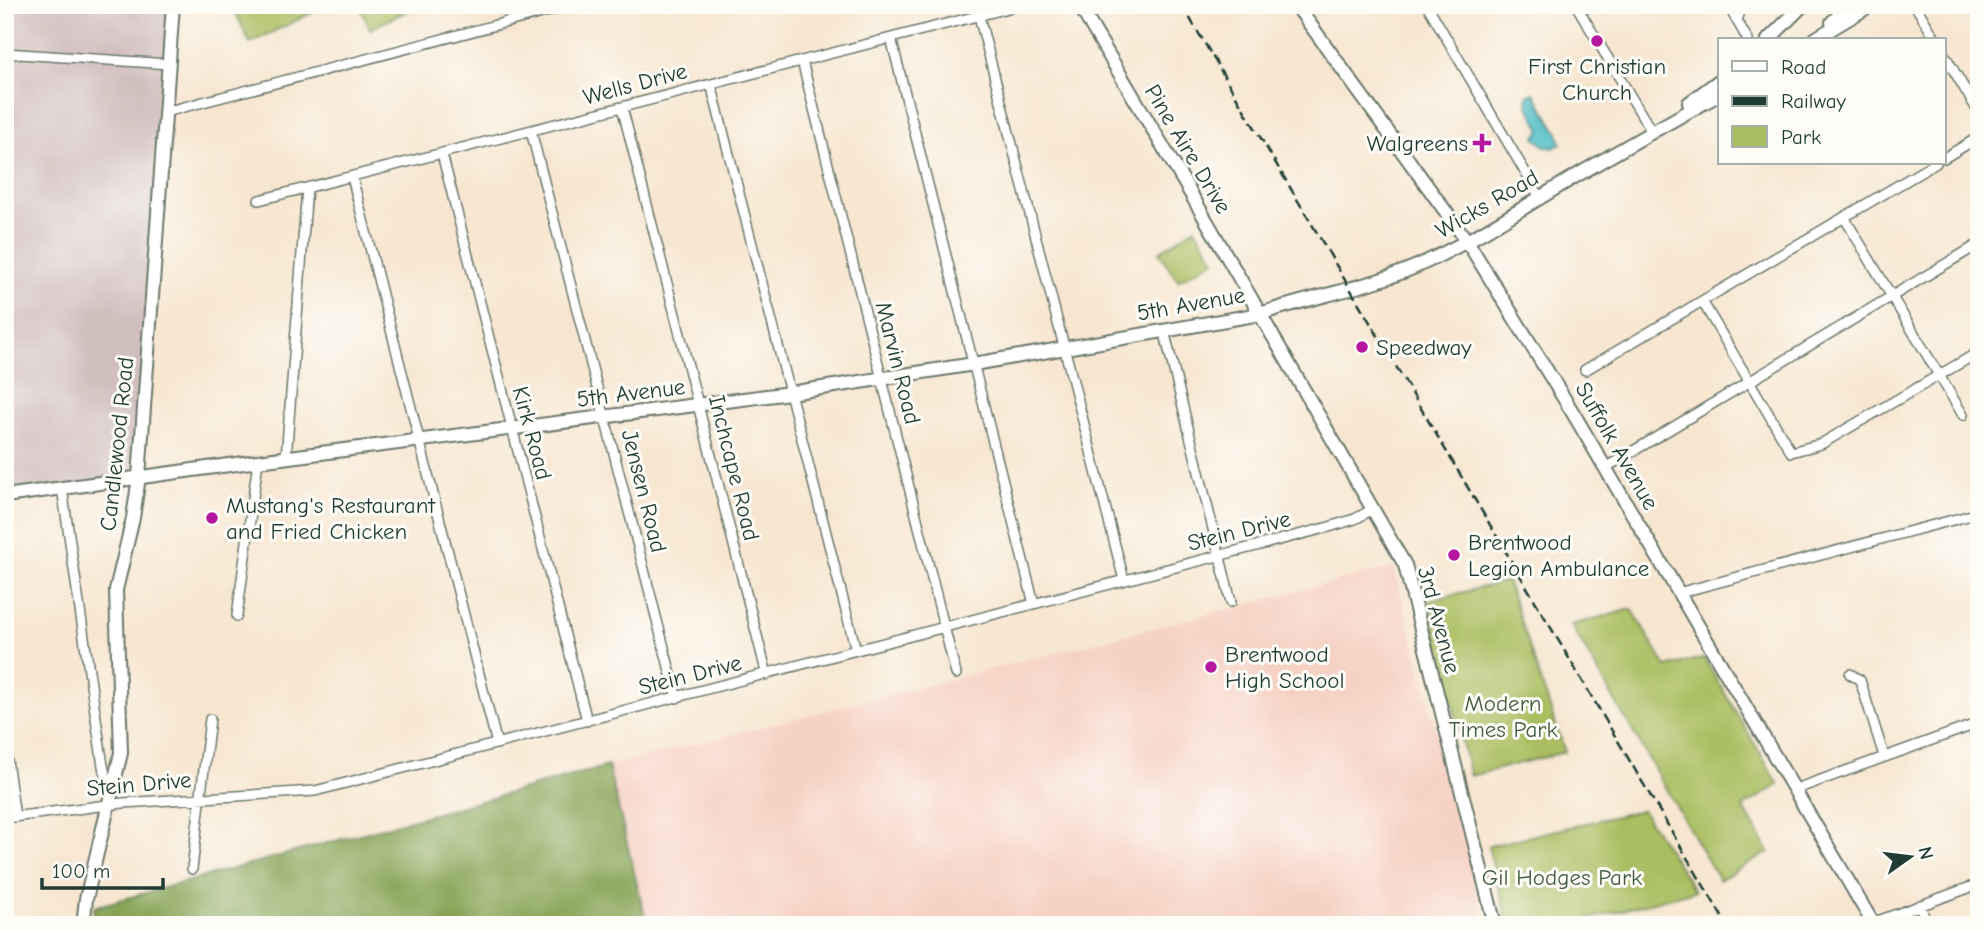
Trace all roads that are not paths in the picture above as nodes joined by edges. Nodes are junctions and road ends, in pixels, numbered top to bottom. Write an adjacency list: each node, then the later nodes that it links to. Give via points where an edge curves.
1 (173, 5): 25 (main road, Candlewood Road)
2 (572, 5): 30 (street)
3 (1020, 5): 14 (street, Wells Drive)
4 (1079, 5): 47 (main road, Pine Aire Drive)
5 (1296, 5): 43 (main road, Suffolk Avenue)
6 (1427, 5): 40 (street)
7 (1576, 5): 33 (street)
8 (1728, 5): 15 (street)
9 (1742, 5): 15 (street)
10 (1803, 5): 18 (main road)
11 (1850, 5): 19 (main road)
12 (1871, 5): 20 (main road)
13 (1915, 5): 21 (street)
14 (979, 16): 16 (street, Wells Drive); 49 (street)
15 (1737, 21): 17 (street)
16 (891, 38): 24 (street, Wells Drive); 51 (street)
17 (1747, 38)
18 (1770, 38)
19 (1813, 38)
20 (1814, 38)
21 (1935, 38)
22 (5, 53): 25 (street)
23 (1946, 57): 31 (street)
24 (802, 61): 27 (street, Wells Drive); 54 (street, Marvin Road)
25 (169, 64): 30 (main road, Candlewood Road)
26 (1718, 82): 33 (main road)
27 (711, 84): 29 (street, Wells Drive); 56 (street)
28 (1718, 93): 33 (main road, Wicks Road)
29 (622, 107): 32 (street, Wells Drive); 57 (street, Inchcape Road)
30 (165, 112): 65 (main road, Candlewood Road)
31 (1979, 113)
32 (531, 131): 35 (street, Wells Drive); 59 (street, Jensen Road)
33 (1652, 132): 40 (main road, Wicks Road)
34 (1979, 137): 36 (street)
35 (442, 154): 38 (street, Wells Drive); 60 (street, Kirk Road)
36 (1946, 157)
37 (1934, 164): 42 (street)
38 (352, 177): 39 (street, Wells Drive); 61 (street)
39 (307, 188): 41 (street, Wells Drive); 62 (street)
40 (1541, 198): 43 (main road, Wicks Road)
41 (259, 200)
42 (1844, 217): 45 (street); 46 (street)
43 (1467, 241): 47 (main road, Wicks Road, via 1394,275); 64 (main road, Suffolk Avenue)
44 (1979, 244): 45 (street)
45 (1892, 296): 53 (street); 55 (street)
46 (1702, 301): 52 (street); 55 (street)
47 (1260, 314): 48 (main road, 5th Avenue); 68 (main road, 3rd Avenue)
48 (1164, 330): 49 (main road, 5th Avenue); 70 (street)
49 (1063, 347): 51 (main road, 5th Avenue); 71 (street)
50 (1979, 352): 53 (street)
51 (974, 365): 54 (main road, 5th Avenue); 74 (street)
52 (1585, 370)
53 (1938, 376): 55 (street, via 1821,444 1791,452); 58 (street)
54 (882, 378): 56 (main road, 5th Avenue); 76 (street, Marvin Road)
55 (1747, 381): 64 (street)
56 (790, 393): 57 (main road, 5th Avenue); 77 (street)
57 (698, 406): 59 (main road, 5th Avenue); 80 (street, Inchcape Road)
58 (1963, 415)
59 (605, 418): 60 (main road, 5th Avenue); 81 (street, Jensen Road)
60 (512, 430): 61 (main road, 5th Avenue); 83 (street, Kirk Road)
61 (418, 441): 62 (main road, 5th Avenue); 85 (street)
62 (286, 458): 63 (main road, 5th Avenue)
63 (258, 461): 65 (main road, 5th Avenue); 75 (street)
64 (1605, 468): 72 (main road, Suffolk Avenue)
65 (139, 477): 66 (main road, 5th Avenue); 90 (main road, Candlewood Road, via 116,590 121,753)
66 (62, 488): 67 (main road, 5th Avenue); 90 (street)
67 (5, 496)
68 (1373, 509): 70 (street, Stein Drive, via 1329,527); 97 (main road, 3rd Avenue, via 1405,565)
69 (1979, 513): 72 (street)
70 (1219, 555): 71 (street, Stein Drive); 73 (street)
71 (1124, 580): 74 (street, Stein Drive)
72 (1678, 593): 88 (main road, Suffolk Avenue)
73 (1231, 602)
74 (1034, 604): 76 (street, Stein Drive)
75 (237, 616)
76 (944, 628): 77 (street, Stein Drive); 78 (street, Marvin Road)
77 (856, 650): 80 (street, Stein Drive)
78 (956, 674)
79 (1850, 674): 87 (street, via 1860,680)
80 (766, 675): 81 (street, Stein Drive)
81 (677, 698): 83 (street, Stein Drive)
82 (210, 719): 89 (street)
83 (587, 721): 85 (street, Stein Drive)
84 (1979, 723): 87 (street)
85 (497, 744): 89 (street, Stein Drive, via 314,791)
86 (5, 747): 91 (street)
87 (1884, 756): 88 (street)
88 (1796, 789): 95 (main road, Suffolk Avenue)
89 (201, 798): 90 (street, Stein Drive); 92 (street)
90 (110, 800): 91 (street, Stein Drive); 96 (main road, Candlewood Road)
91 (10, 817)
92 (192, 869)
93 (1979, 884): 94 (street)
94 (1920, 905): 95 (street); 98 (street)
95 (1871, 924)
96 (83, 925)
97 (1495, 925)
98 (1927, 925)

